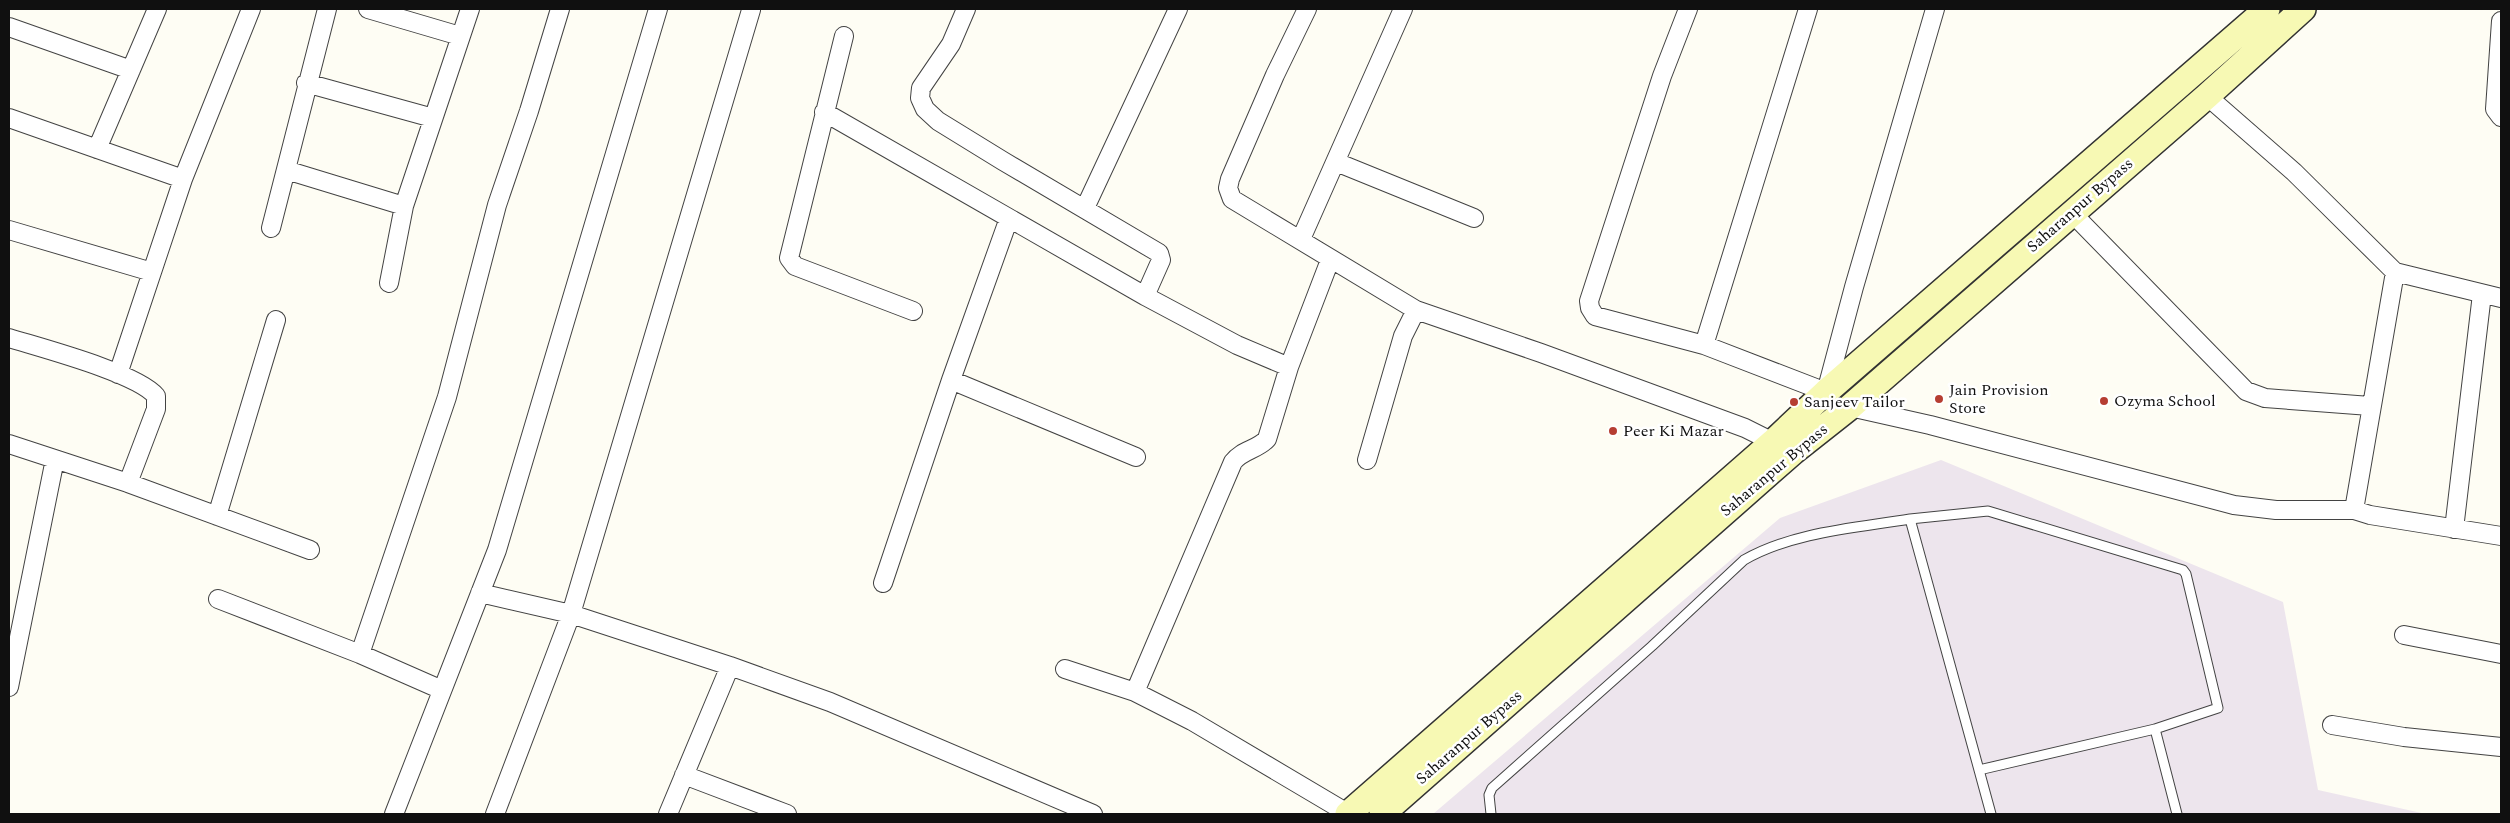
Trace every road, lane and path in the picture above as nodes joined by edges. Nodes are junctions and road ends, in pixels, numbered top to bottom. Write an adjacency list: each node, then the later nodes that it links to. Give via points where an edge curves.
1 (157, 9): 22 (street)
2 (251, 9): 32 (street)
3 (327, 9): 23 (street)
4 (368, 9): 20 (street)
5 (470, 9): 20 (street)
6 (560, 9): 76 (street, via 497,205 447,397)
7 (658, 9): 72 (street, via 496,550)
8 (966, 9): 34 (street, via 951,44 921,88 920,98 925,109 938,121)
9 (1178, 9): 34 (street)
10 (1307, 9): 40 (street, via 1275,74 1228,188 1232,199)
11 (1403, 9): 30 (street)
12 (1688, 9): 52 (street, via 1637,151 1590,308 1595,316)
13 (1808, 9): 52 (street)
14 (1935, 9): 56 (street)
15 (2267, 9): 56 (main road)
16 (2303, 9): 24 (main road, Saharanpur Bypass)
17 (750, 10): 74 (street)
18 (2501, 22): 26 (street, via 2495,109)
19 (9, 27): 22 (street)
20 (460, 36): 28 (street)
21 (844, 36): 25 (street)
22 (130, 70): 29 (street)
23 (306, 83): 28 (street); 31 (street)
24 (2207, 96): 35 (main road, Saharanpur Bypass); 43 (street, via 2294,172)
25 (824, 112): 36 (street); 49 (street, via 790,262)
26 (2501, 117)
27 (9, 118): 29 (street)
28 (433, 118): 33 (street)
29 (96, 148): 32 (street)
30 (1336, 162): 37 (street); 40 (street)
31 (286, 170): 33 (street); 38 (street)
32 (183, 179): 42 (street)
33 (404, 206): 44 (street)
34 (1085, 208): 46 (street, via 1161,255)
35 (2071, 212): 57 (street, via 2246,391 2265,398); 58 (main road, Saharanpur Bypass)
36 (1009, 218): 46 (street); 55 (street)
37 (1474, 218)
38 (271, 228)
39 (9, 230): 42 (street)
40 (1301, 239): 41 (street)
41 (1330, 260): 48 (street); 53 (street)
42 (152, 272): 54 (street)
43 (2395, 272): 45 (street); 57 (street)
44 (389, 283)
45 (2482, 294): 47 (street); 68 (street)
46 (1145, 296): 53 (street, via 1237,345)
47 (2501, 298)
48 (1416, 310): 59 (street, via 1745,428); 63 (street, via 1403,336)
49 (914, 311)
50 (276, 320): 66 (street)
51 (9, 338): 54 (street)
52 (1704, 345): 56 (street)
53 (1289, 367): 82 (street, via 1267,438 1233,462)
54 (118, 374): 64 (street, via 151,390 157,402)
55 (951, 380): 61 (street); 71 (street)
56 (1826, 392): 59 (main road)
57 (2370, 406): 65 (street)
58 (1850, 407): 65 (street, via 2234,505 2276,510); 94 (main road, Saharanpur Bypass, via 1793,452)
59 (1773, 442): 93 (main road)
60 (9, 444): 62 (street)
61 (1136, 457)
62 (55, 459): 64 (street); 80 (street)
63 (1367, 460)
64 (128, 483): 66 (street)
65 (2354, 510): 68 (street)
66 (217, 516): 70 (street)
67 (1910, 519): 84 (lane, via 1988,511 2183,570 2218,708); 86 (lane); 95 (lane, via 1803,537 1744,560 1492,788 1489,795)
68 (2454, 529): 69 (street)
69 (2501, 536)
70 (310, 550)
71 (883, 583)
72 (480, 593): 74 (street); 81 (street)
73 (218, 599): 76 (street)
74 (571, 614): 78 (street); 89 (street)
75 (2404, 635): 77 (street)
76 (360, 654): 81 (street)
77 (2501, 654)
78 (730, 666): 87 (street); 92 (street, via 830,702)
79 (1065, 669): 82 (street)
80 (9, 687)
81 (442, 690): 88 (street)
82 (1135, 692): 93 (street, via 1192,721)
83 (2332, 725): 85 (street, via 2404,737)
84 (2155, 729): 86 (lane); 97 (lane)
85 (2501, 747)
86 (1979, 770): 96 (lane)
87 (684, 775): 90 (street); 91 (street)
88 (394, 814)
89 (495, 814)
90 (668, 814)
91 (787, 814)
92 (1093, 814)
93 (1348, 814)
94 (1382, 814)
95 (1491, 814)
96 (1990, 814)
97 (2177, 814)

